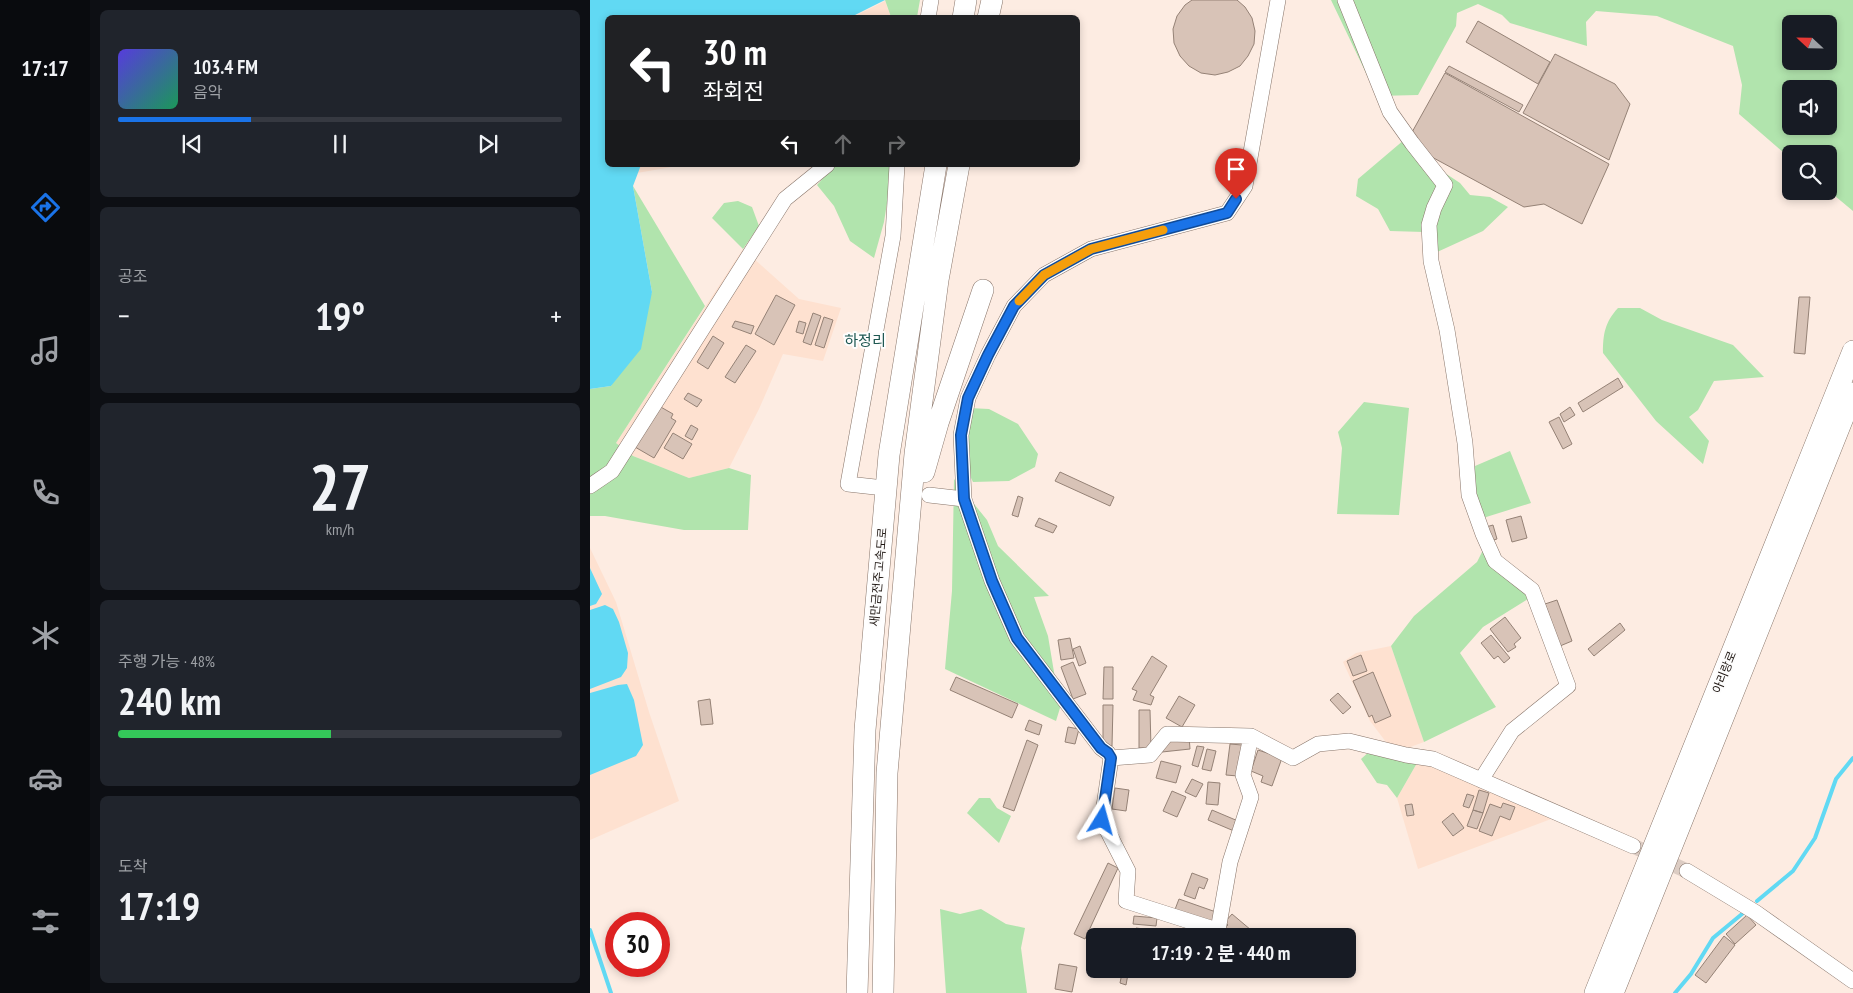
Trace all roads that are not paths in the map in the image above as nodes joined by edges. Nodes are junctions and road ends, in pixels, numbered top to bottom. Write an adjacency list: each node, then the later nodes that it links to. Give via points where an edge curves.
1 (931, 0): 6 (street)
2 (966, 0): 7 (highway)
3 (992, 0): 8 (highway)
4 (1278, 0): 19 (street, via 1245,186 1227,213 1091,249 1044,275 1014,306 968,398 961,435)
5 (1345, 0): 23 (street, via 1390,112 1445,185 1429,225 1431,262 1448,330 1469,495 1495,562 1532,590 1568,686 1512,731)
6 (928, 15)
7 (964, 15)
8 (989, 15)
9 (825, 167): 16 (street, via 785,199 612,471)
10 (897, 167): 17 (street, via 893,236 848,484)
11 (936, 167): 30 (highway, 새만금전주고속도로, via 889,456 865,730)
12 (959, 167): 20 (highway, via 938,280 915,454)
13 (983, 290): 20 (highway, via 938,423)
14 (1853, 351): 32 (highway, 아리랑로)
15 (1853, 393): 29 (highway, 아리랑로)
16 (590, 486)
17 (875, 487)
18 (929, 495): 19 (street)
19 (964, 499): 22 (street, via 992,581 1017,638)
20 (909, 527): 31 (highway, via 887,773)
21 (1251, 736): 22 (street, via 1167,734 1150,756); 23 (street, via 1293,758 1318,744 1349,741 1433,759); 27 (street, via 1243,775 1252,797 1230,862)
22 (1111, 758): 26 (street, via 1102,820 1128,871 1126,901)
23 (1481, 780): 24 (street)
24 (1633, 846)
25 (1687, 871): 28 (street, via 1756,912)
26 (1203, 928)
27 (1218, 928)
28 (1853, 981)
29 (1617, 990)
30 (857, 993)
31 (884, 993)
32 (1595, 993)

